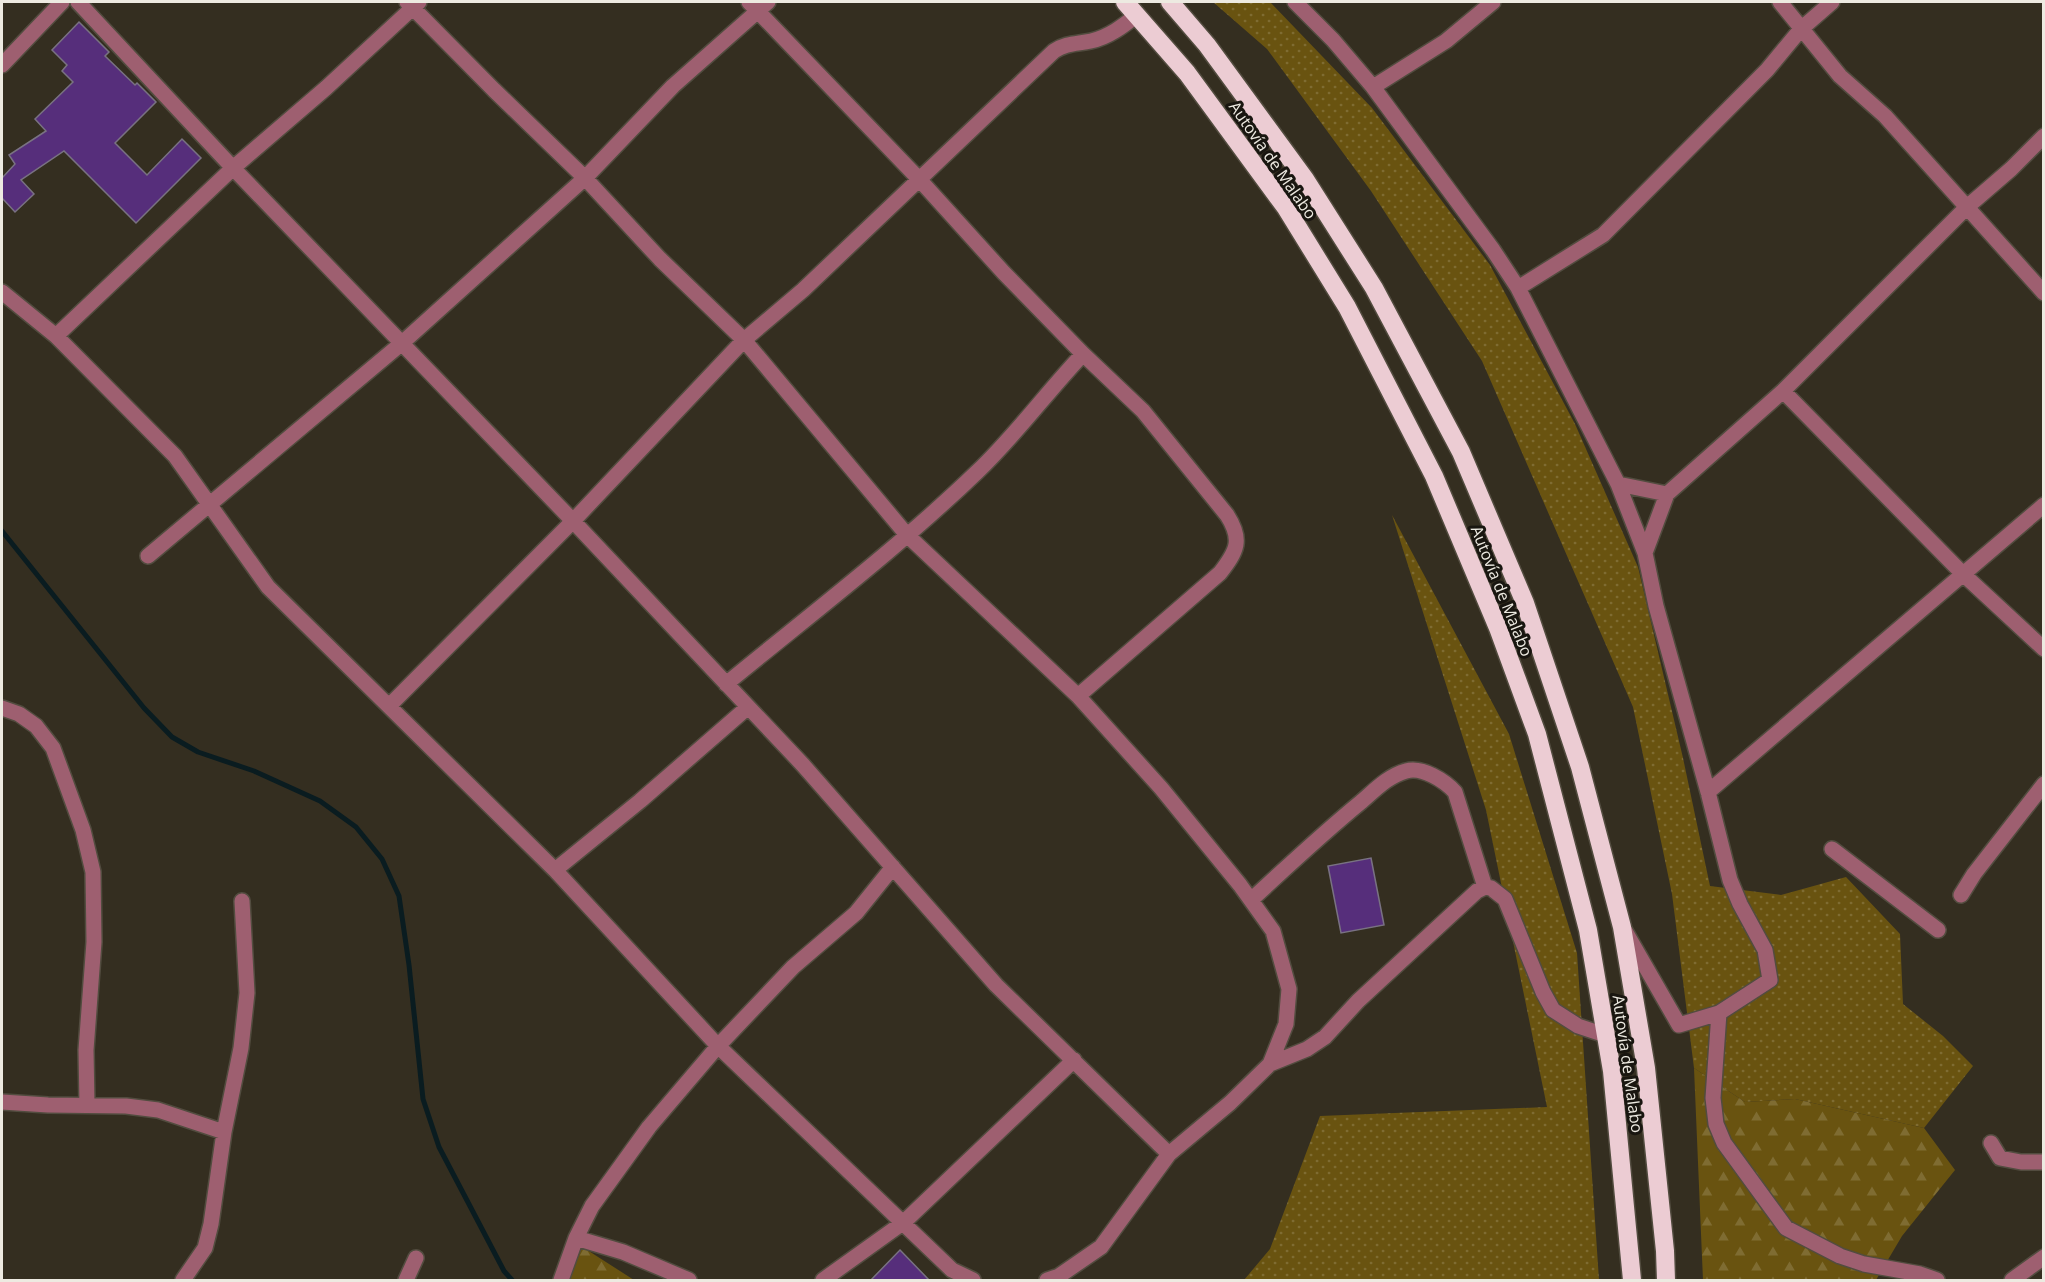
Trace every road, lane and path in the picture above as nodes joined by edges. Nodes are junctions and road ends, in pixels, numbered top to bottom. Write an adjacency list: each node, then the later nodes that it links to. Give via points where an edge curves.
1 (62, 2): 13 (street)
2 (78, 2): 16 (street)
3 (1125, 2): 11 (highway, Autovía de Malabo)
4 (1170, 2): 52 (highway, Autovía de Malabo, via 1207,45 1305,179 1374,288 1461,452 1525,603 1580,767)
5 (1296, 2): 14 (street)
6 (1493, 2): 14 (street, via 1446,41)
7 (1780, 2): 12 (street)
8 (1832, 2): 12 (street)
9 (413, 4): 16 (street, via 326,88); 17 (street)
10 (758, 5): 17 (street); 18 (street)
11 (1137, 15): 18 (street, via 1108,35 1054,51); 55 (highway, Autovía de Malabo, via 1187,73 1286,208 1347,307 1434,476 1498,628 1537,734 1588,930)
12 (1801, 29): 19 (street, via 1840,76 1885,116); 20 (street, via 1767,70 1603,235)
13 (2, 65)
14 (1373, 87): 20 (street)
15 (2043, 136): 19 (street)
16 (233, 168): 23 (street); 25 (street)
17 (585, 178): 24 (street, via 660,259); 25 (street)
18 (918, 178): 24 (street, via 803,290); 26 (street)
19 (1967, 207): 22 (street); 27 (street)
20 (1518, 288): 28 (street)
21 (2, 292): 23 (street)
22 (2043, 293)
23 (56, 336): 30 (street, via 175,456)
24 (744, 340): 32 (street); 33 (street)
25 (402, 343): 30 (street); 32 (street)
26 (1083, 354): 33 (street, via 997,453); 39 (street, via 1143,411 1227,515 1236,529 1237,542 1233,557 1220,573)
27 (1783, 391): 29 (street); 36 (street)
28 (1618, 484): 29 (street); 34 (street)
29 (1667, 495): 34 (street)
30 (209, 504): 35 (street); 40 (street, via 268,587)
31 (2043, 506): 36 (street)
32 (573, 521): 38 (street); 40 (street)
33 (907, 535): 38 (street); 39 (street)
34 (1645, 553): 44 (street)
35 (148, 556)
36 (1963, 574): 37 (street); 44 (street)
37 (2043, 649)
38 (726, 684): 41 (street)
39 (1078, 696): 50 (street, via 1161,788)
40 (389, 706): 47 (street)
41 (748, 707): 46 (street); 47 (street)
42 (2, 708): 60 (street, via 36,726 53,748 93,872)
43 (2043, 784): 49 (street)
44 (1708, 792): 54 (street, via 1730,880 1765,950 1770,980)
45 (1832, 849): 53 (street)
46 (893, 867): 56 (street, via 856,913 793,967); 57 (street, via 996,985)
47 (555, 870): 56 (street)
48 (1485, 887): 50 (street, via 1455,792 1438,778 1408,770 1391,777 1340,819); 55 (street, via 1505,899 1553,1010 1578,1026); 58 (street, via 1324,1037 1307,1049)
49 (1961, 895)
50 (1251, 900): 58 (street, via 1273,931 1289,989 1286,1024)
51 (242, 901): 61 (street, via 247,993 241,1048)
52 (1622, 927): 54 (street, via 1679,1025); 77 (highway, Autovía de Malabo, via 1646,1068)
53 (1938, 930)
54 (1719, 1013): 78 (street, via 1713,1098 1716,1124 1724,1143 1786,1228 1840,1256)
55 (1605, 1035): 76 (highway, Autovía de Malabo, via 1612,1071)
56 (718, 1046): 65 (street); 66 (street, via 649,1127 592,1206)
57 (1074, 1060): 63 (street); 65 (street)
58 (1270, 1064): 63 (street)
59 (2, 1102): 60 (street)
60 (87, 1105): 61 (street, via 158,1110)
61 (224, 1132): 70 (street, via 205,1248)
62 (1991, 1143): 64 (street, via 2000,1158)
63 (1169, 1154): 75 (street, via 1101,1247)
64 (2043, 1162)
65 (903, 1222): 73 (street); 74 (street, via 952,1270)
66 (576, 1238): 69 (street); 72 (street, via 623,1252)
67 (2043, 1257): 79 (street)
68 (416, 1258): 71 (street)
69 (563, 1276)
70 (183, 1281)
71 (406, 1281)
72 (689, 1281)
73 (823, 1281)
74 (973, 1281)
75 (1047, 1281)
76 (1632, 1281)
77 (1665, 1281)
78 (1937, 1281)
79 (2012, 1281)

